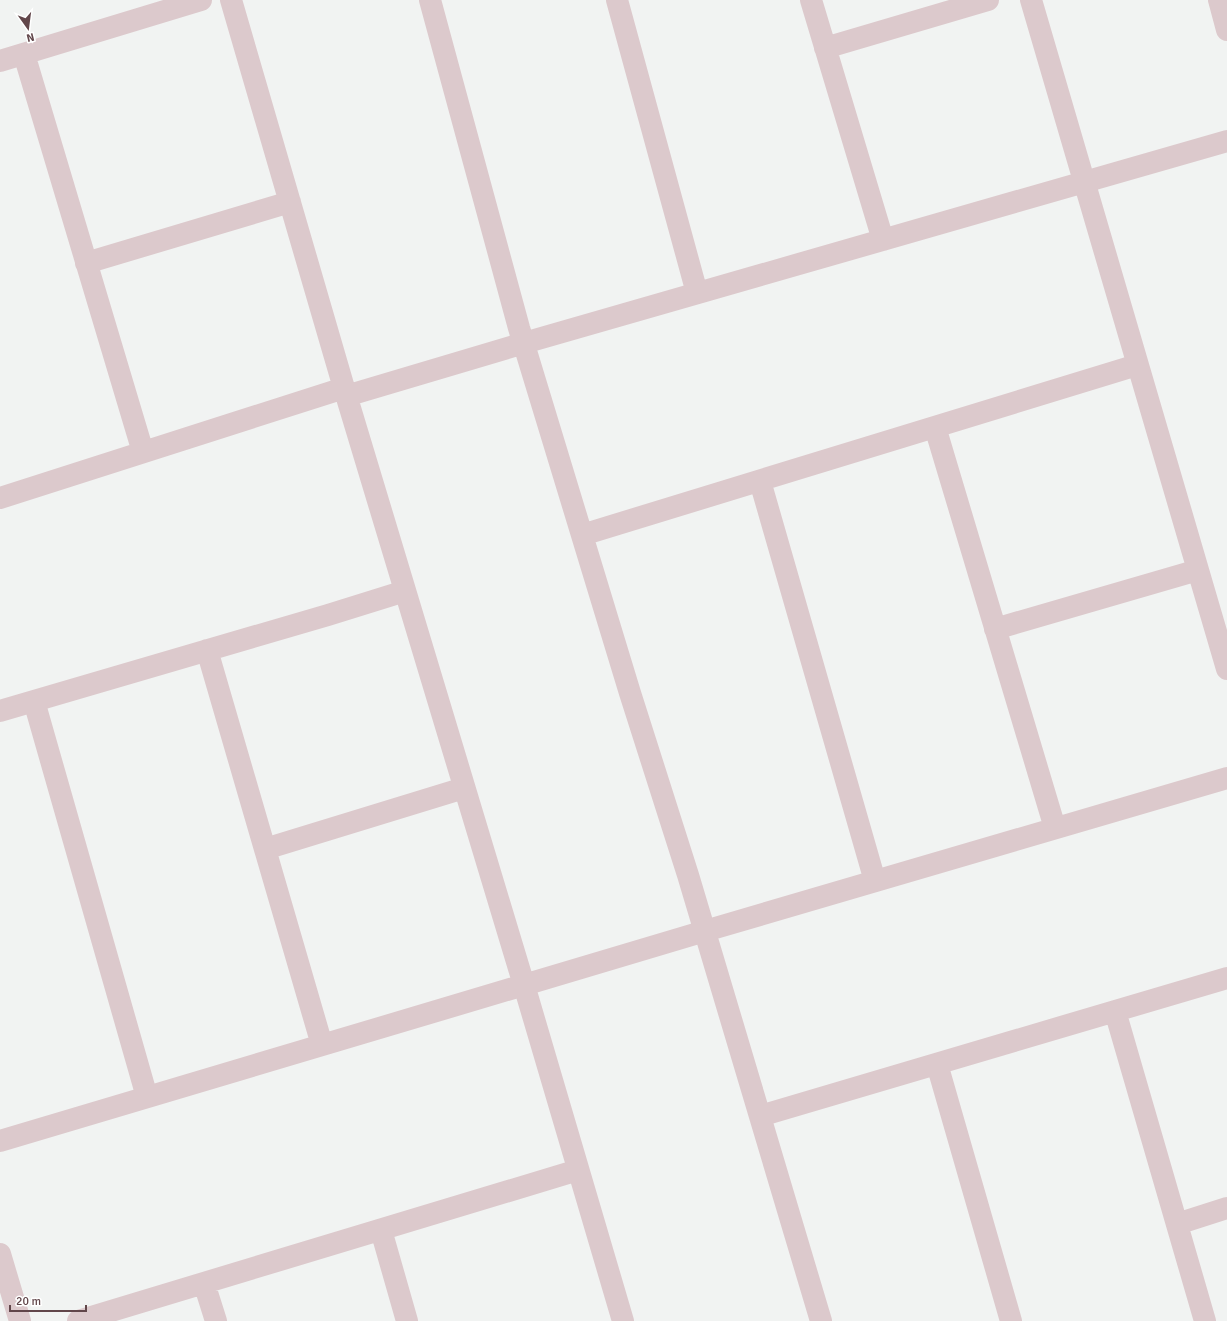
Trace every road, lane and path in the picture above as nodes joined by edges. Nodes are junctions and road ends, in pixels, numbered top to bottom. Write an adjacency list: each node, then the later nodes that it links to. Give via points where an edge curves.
1 (201, 0): 11 (street)
2 (231, 0): 15 (street)
3 (430, 0): 19 (street)
4 (617, 0): 18 (street)
5 (811, 0): 10 (street)
6 (988, 0): 10 (street)
7 (1031, 0): 14 (street)
8 (1218, 0): 9 (street)
9 (1227, 30)
10 (825, 48): 16 (street)
11 (24, 54): 12 (street); 17 (street)
12 (0, 61)
13 (1227, 141): 14 (street)
14 (1084, 182): 16 (street); 20 (street)
15 (290, 202): 17 (street); 21 (street)
16 (883, 240): 18 (street)
17 (86, 263): 23 (street)
18 (697, 293): 19 (street)
19 (524, 343): 21 (street); 26 (street)
20 (1138, 365): 22 (street); 27 (street)
21 (345, 392): 23 (street); 28 (street)
22 (935, 427): 24 (street); 29 (street)
23 (143, 452): 25 (street)
24 (760, 481): 26 (street); 38 (street)
25 (0, 498)
26 (582, 535): 39 (street)
27 (1198, 570): 29 (street); 31 (street)
28 (405, 591): 30 (street); 35 (street)
29 (995, 629): 36 (street)
30 (207, 650): 32 (street); 37 (street)
31 (1227, 669)
32 (34, 701): 33 (street); 45 (street)
33 (0, 711)
34 (1227, 778): 36 (street)
35 (464, 788): 37 (street); 41 (street)
36 (1056, 828): 38 (street)
37 (265, 849): 43 (street)
38 (875, 881): 39 (street)
39 (705, 930): 41 (street); 46 (street)
40 (1227, 978): 42 (street)
41 (524, 985): 43 (street); 48 (street)
42 (1115, 1011): 44 (street); 50 (street)
43 (322, 1045): 45 (street)
44 (937, 1064): 46 (street); 60 (street)
45 (146, 1098): 47 (street)
46 (760, 1116): 59 (street)
47 (0, 1141)
48 (578, 1170): 51 (street); 58 (street)
49 (1227, 1208): 50 (street)
50 (1176, 1224): 61 (street)
51 (381, 1230): 53 (street); 57 (street)
52 (0, 1254): 54 (street)
53 (204, 1283): 55 (street); 56 (street)
54 (20, 1321)
55 (78, 1321)
56 (216, 1321)
57 (408, 1321)
58 (623, 1321)
59 (821, 1321)
60 (1010, 1321)
61 (1204, 1321)

